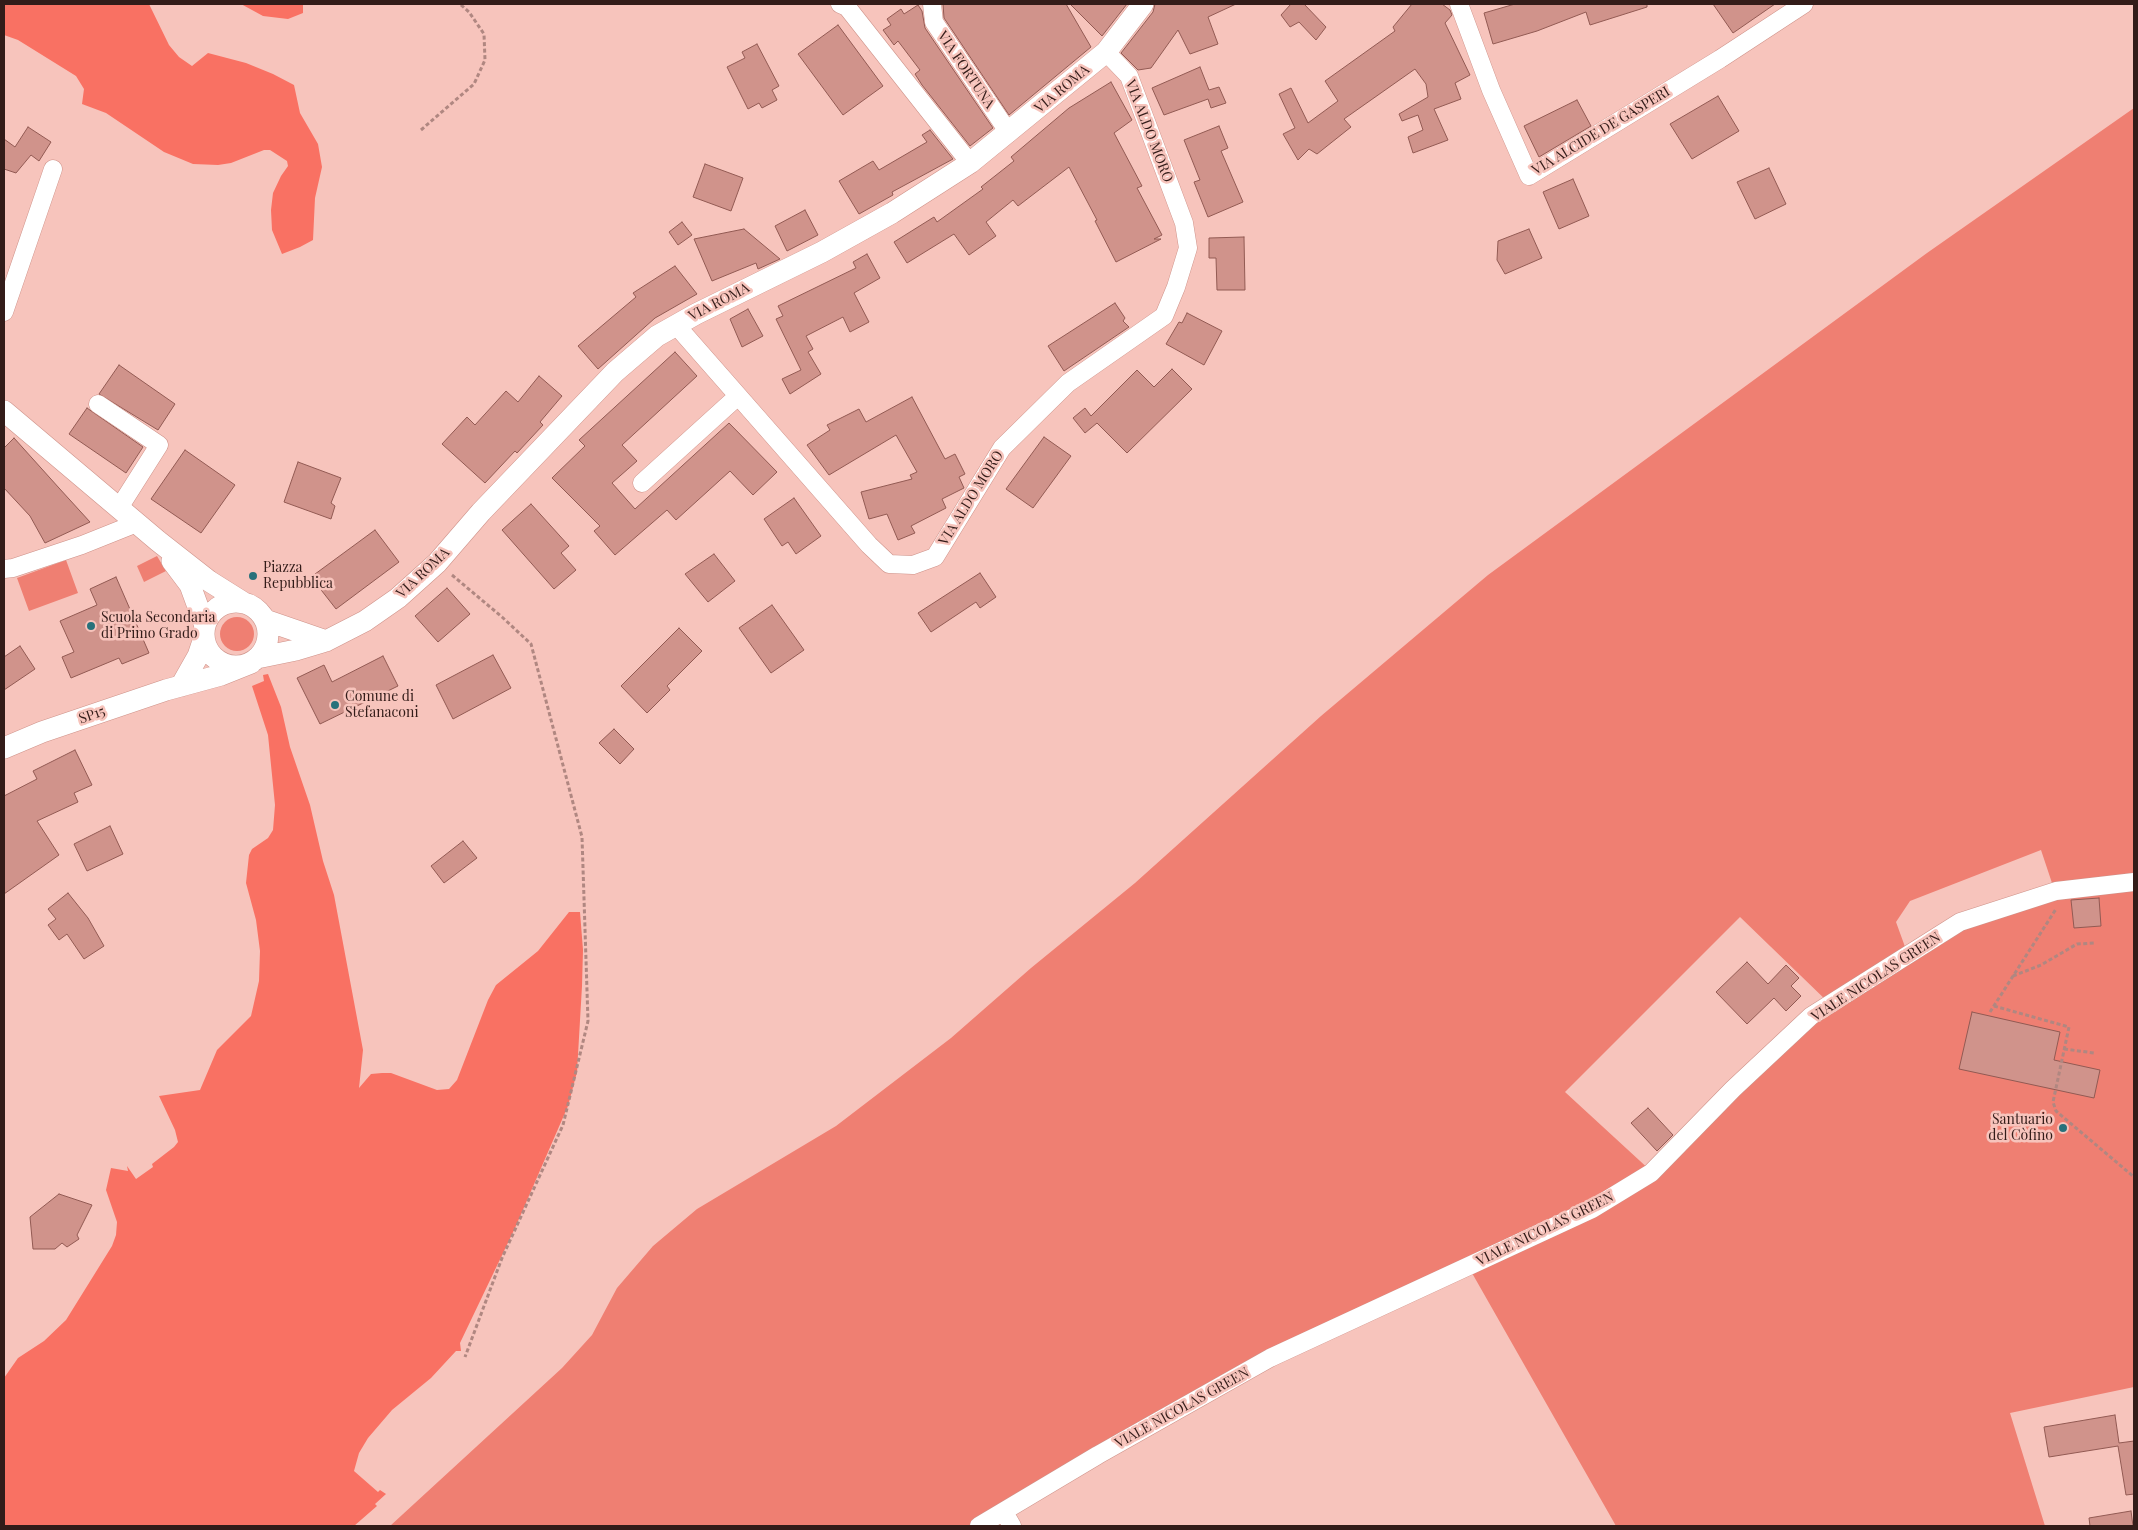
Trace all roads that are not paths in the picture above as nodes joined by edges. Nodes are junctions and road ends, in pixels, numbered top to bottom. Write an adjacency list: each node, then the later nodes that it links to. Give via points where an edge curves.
1 (840, 4): 8 (street, via 847,7)
2 (932, 4): 7 (street, VIA FORTUNA, via 934,22)
3 (1143, 4): 6 (street, VIA ROMA)
4 (1460, 4): 5 (street, VIA ALCIDE DE GASPERI, via 1491,90 1529,176)
5 (1804, 4)
6 (1106, 52): 7 (street, VIA ROMA); 12 (street, VIA ALDO MORO, via 1129,76 1184,223 1188,248 1176,287 1164,316 1068,384 1002,448 935,557 913,565 889,564)
7 (1009, 133): 8 (street, VIA ROMA)
8 (970, 163): 11 (street, VIA ROMA, via 892,213 822,252)
9 (53, 169): 10 (street)
10 (4, 312)
11 (676, 325): 12 (street, VIA ALDO MORO); 23 (street, VIA ROMA, via 657,336 615,372 481,512 437,563 398,598 365,621)
12 (738, 396): 15 (street)
13 (98, 404): 16 (street, via 159,445)
14 (4, 411): 16 (street)
15 (642, 483)
16 (119, 508): 17 (street)
17 (138, 523): 18 (street); 19 (street, via 82,545)
18 (158, 540): 20 (street); 22 (street, via 190,585)
19 (4, 569)
20 (244, 603): 21 (street, via 256,609); 22 (street, via 224,604 215,610)
21 (265, 620): 23 (street); 24 (street, via 266,645)
22 (204, 632): 24 (street, via 212,655 223,663 237,666); 25 (street, via 198,656)
23 (326, 640): 24 (street, VIA ROMA)
24 (254, 661): 25 (street, SP15, via 222,675)
25 (181, 686): 26 (street, SP15, via 42,732)
26 (4, 748)
27 (2134, 882): 28 (street, VIALE NICOLAS GREEN, via 2056,891 1960,922 1812,1016 1733,1089 1652,1173 1592,1208 1270,1358 1098,1455)
28 (1008, 1519): 29 (street, VIALE NICOLAS GREEN)
29 (979, 1526)

